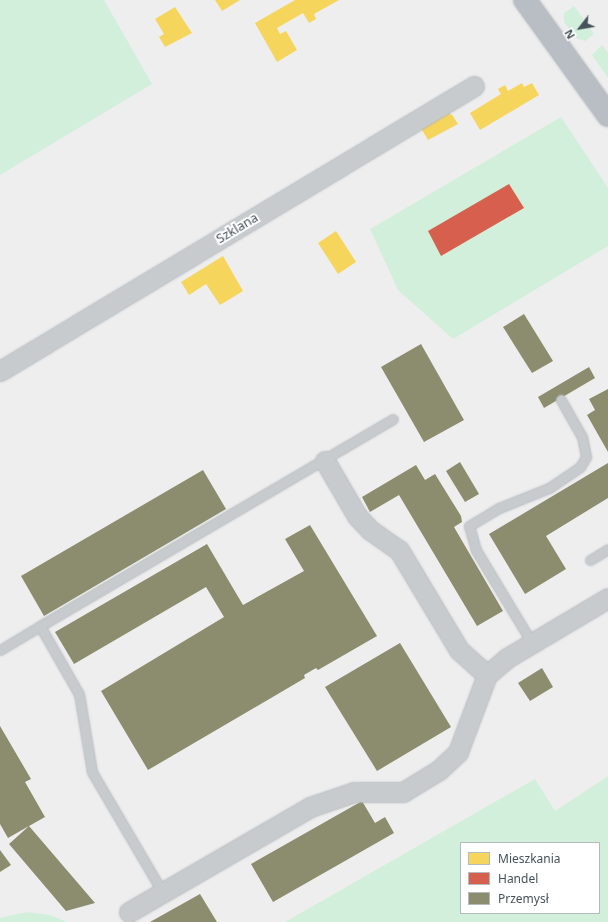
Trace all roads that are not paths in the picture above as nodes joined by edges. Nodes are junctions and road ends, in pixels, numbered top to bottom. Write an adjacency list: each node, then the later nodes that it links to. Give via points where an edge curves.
1 (525, 0): 3 (highway)
2 (474, 86): 4 (street, Szklana)
3 (608, 115)
4 (0, 371)
5 (561, 400): 12 (lane, via 582,436 586,457 580,467 549,488 499,508 470,526 476,550)
6 (393, 419): 7 (lane)
7 (325, 461): 11 (lane); 14 (street, via 357,516 370,530 399,550 459,650)
8 (608, 549): 9 (lane)
9 (590, 560)
10 (608, 598): 12 (street)
11 (40, 626): 13 (lane); 15 (lane, via 79,694 92,772)
12 (532, 643): 14 (street, via 507,658)
13 (0, 650)
14 (487, 675): 15 (street, via 458,752 439,770 403,792 354,792 310,807)
15 (163, 893): 16 (street)
16 (129, 912)

